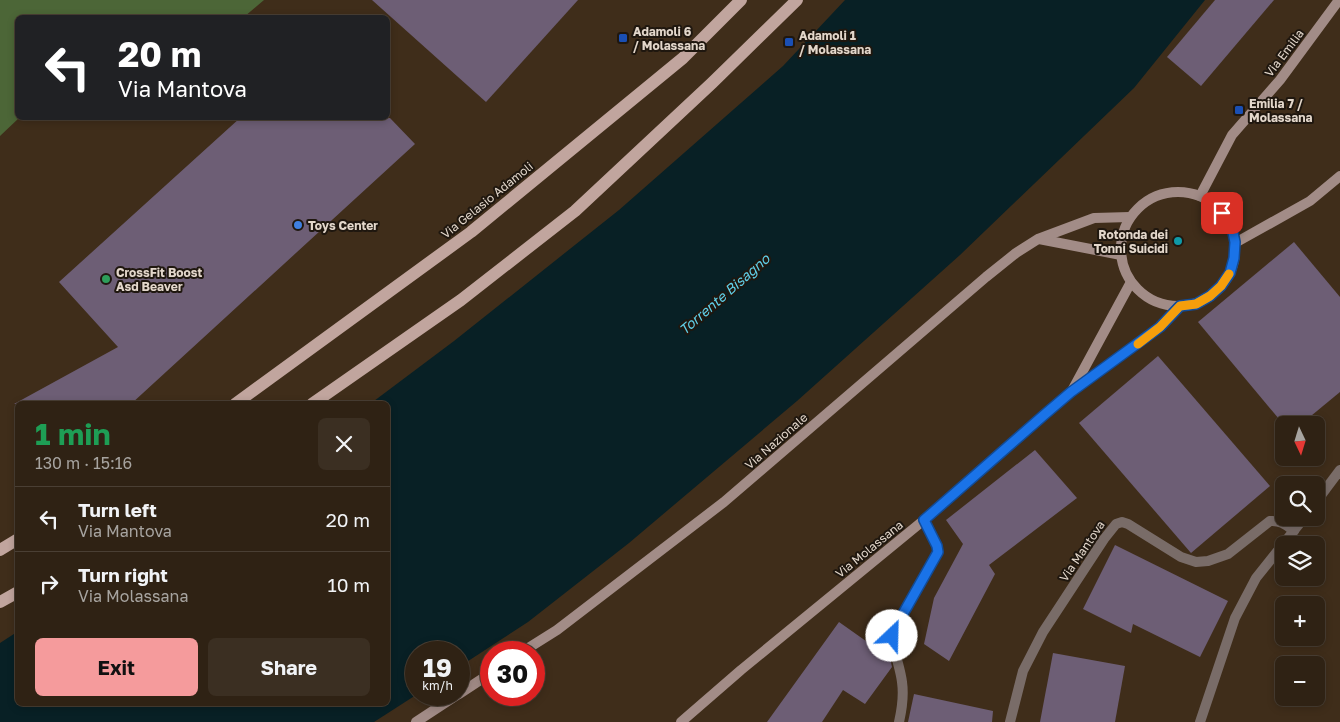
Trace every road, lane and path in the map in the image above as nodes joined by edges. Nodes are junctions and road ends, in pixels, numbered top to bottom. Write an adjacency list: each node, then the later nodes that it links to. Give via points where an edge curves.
1 (741, 0): 13 (main road, Via Gelasio Adamoli, via 682,58 471,232)
2 (797, 0): 14 (main road, via 575,211 461,300)
3 (1339, 0): 5 (main road, Via Emilia, via 1280,80 1232,135)
4 (1340, 176): 8 (main road, via 1310,202)
5 (1200, 196): 6 (main road, via 1174,192 1161,194 1149,199); 8 (main road, via 1222,213 1232,228)
6 (1130, 217): 7 (main road, Via Nazionale, via 1094,218); 9 (main road, via 1122,236)
7 (1038, 239): 9 (main road); 24 (main road, Via Nazionale, via 986,277 724,502)
8 (1235, 242): 11 (main road, via 1230,273 1221,286 1196,304)
9 (1121, 255): 10 (main road)
10 (1131, 282): 11 (main road, via 1153,300); 12 (main road, Via Molassana)
11 (1180, 306): 12 (main road, Via Molassana, via 1160,327)
12 (1071, 392): 17 (main road, Via Molassana)
13 (239, 401)
14 (316, 401)
15 (1340, 470): 16 (street)
16 (1325, 490)
17 (924, 520): 27 (main road, Via Molassana); 28 (street, via 938,552 892,636 902,682 903,703)
18 (1298, 526): 19 (street)
19 (1294, 531): 29 (street, Via Mantova, via 1284,523 1270,521 1228,554 1196,562 1180,557 1128,524 1116,524 1043,632 1023,671); 30 (street, via 1256,578 1235,618)
20 (15, 541): 21 (main road)
21 (0, 550)
22 (15, 594): 23 (main road)
23 (0, 602)
24 (540, 641)
25 (440, 706): 26 (main road)
26 (416, 722)
27 (681, 722)
28 (899, 722)
29 (1010, 722)
30 (1200, 722)

